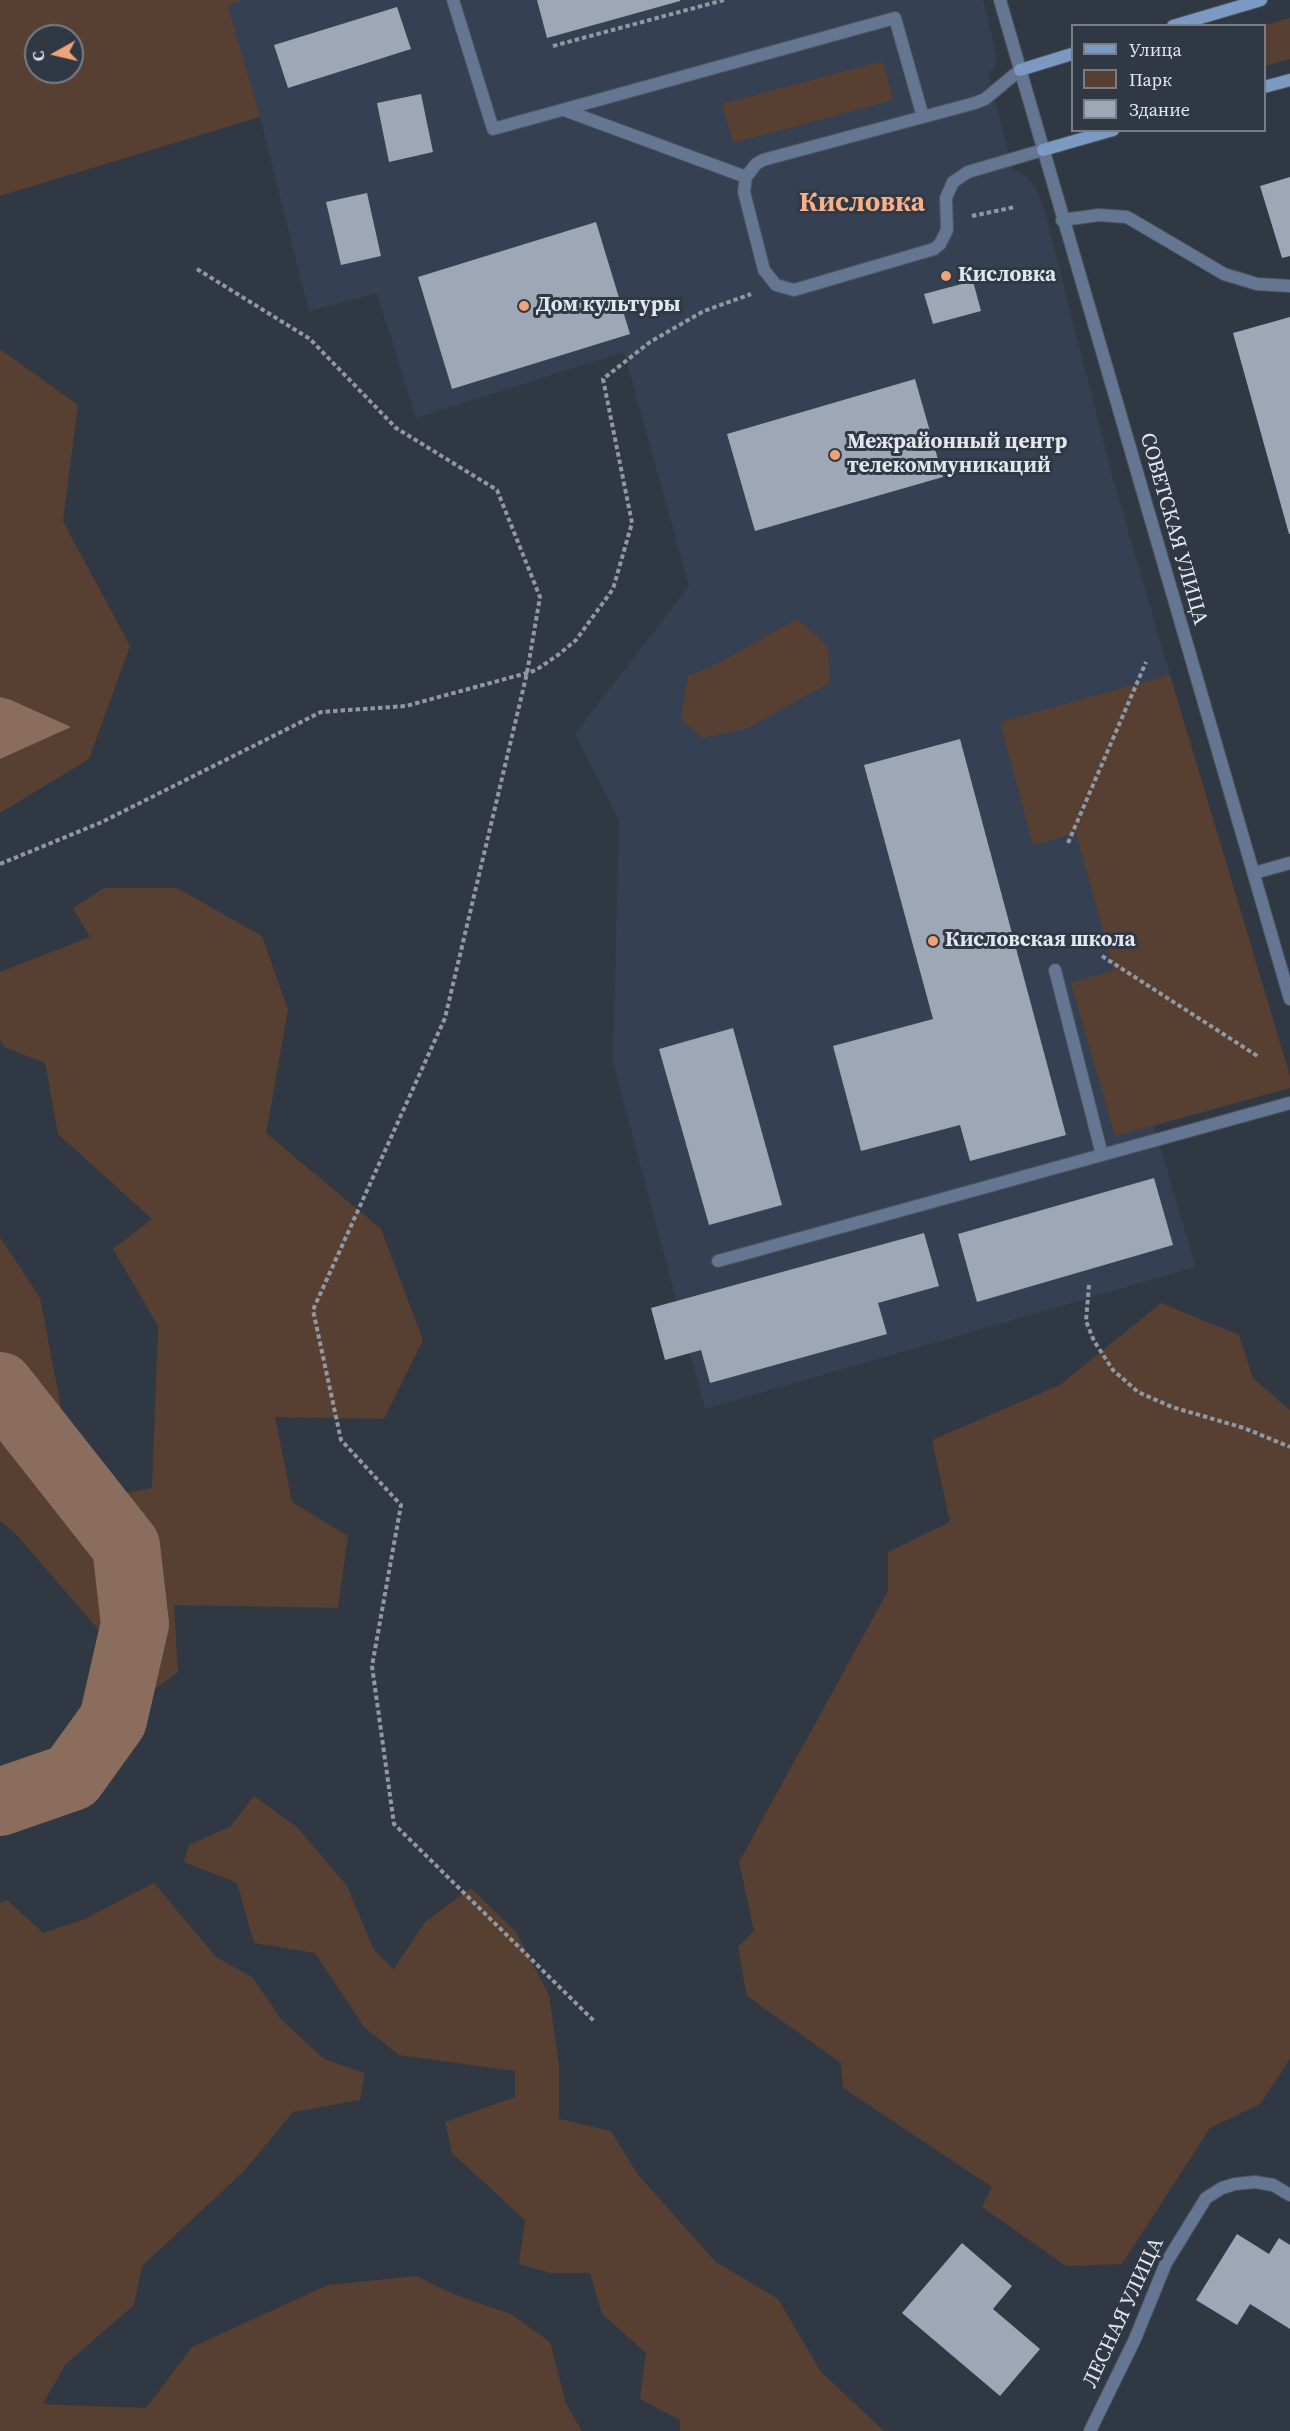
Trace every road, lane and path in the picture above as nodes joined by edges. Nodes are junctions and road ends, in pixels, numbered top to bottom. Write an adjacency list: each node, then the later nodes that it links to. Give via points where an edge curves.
1 (453, 0): 11 (street, via 493,129)
2 (724, 0): 6 (path)
3 (1000, 0): 8 (street, СОВЕТСКАЯ УЛИЦА)
4 (1261, 0): 5 (street)
5 (1180, 24)
6 (553, 46)
7 (1071, 54): 8 (street)
8 (1020, 70): 12 (street, via 985,99); 14 (street, СОВЕТСКАЯ УЛИЦА)
9 (1290, 80): 10 (street)
10 (1266, 86)
11 (564, 110): 12 (street, via 895,18); 15 (street)
12 (923, 117): 15 (street, via 763,160)
13 (1106, 132): 14 (street)
14 (1043, 150): 17 (street, СОВЕТСКАЯ УЛИЦА); 18 (street, via 960,176 948,190)
15 (746, 177): 20 (street, via 744,192 764,270)
16 (1015, 207): 18 (path)
17 (1062, 220): 21 (street, via 1099,215 1127,217 1224,274 1257,285); 27 (street, СОВЕТСКАЯ УЛИЦА)
18 (948, 222): 20 (street, via 940,244 926,253 803,288)
19 (198, 268): 23 (path, via 310,339 396,428 497,490 540,597)
20 (776, 285): 23 (path, via 704,311 650,342 603,379 632,523 613,590 576,640 536,670)
21 (1290, 286)
22 (1146, 662): 24 (path)
23 (526, 673): 26 (path, via 405,706 321,712 102,822); 37 (path, via 445,1018 314,1310 341,1440 401,1505 372,1666 394,1824)
24 (1068, 843)
25 (1290, 863): 27 (street)
26 (0, 864)
27 (1254, 873): 30 (street, СОВЕТСКАЯ УЛИЦА)
28 (1102, 956): 31 (path)
29 (1055, 970): 33 (street)
30 (1290, 999)
31 (1259, 1057)
32 (1290, 1103): 33 (street)
33 (1102, 1155): 34 (street)
34 (718, 1261)
35 (1089, 1285): 36 (path, via 1086,1321 1094,1341 1113,1370 1138,1392)
36 (1290, 1446)
37 (595, 2022)
38 (1290, 2195): 39 (street, ЛЕСНАЯ УЛИЦА, via 1273,2185 1255,2182 1222,2188 1206,2198 1166,2263 1135,2339)
39 (1090, 2431)

